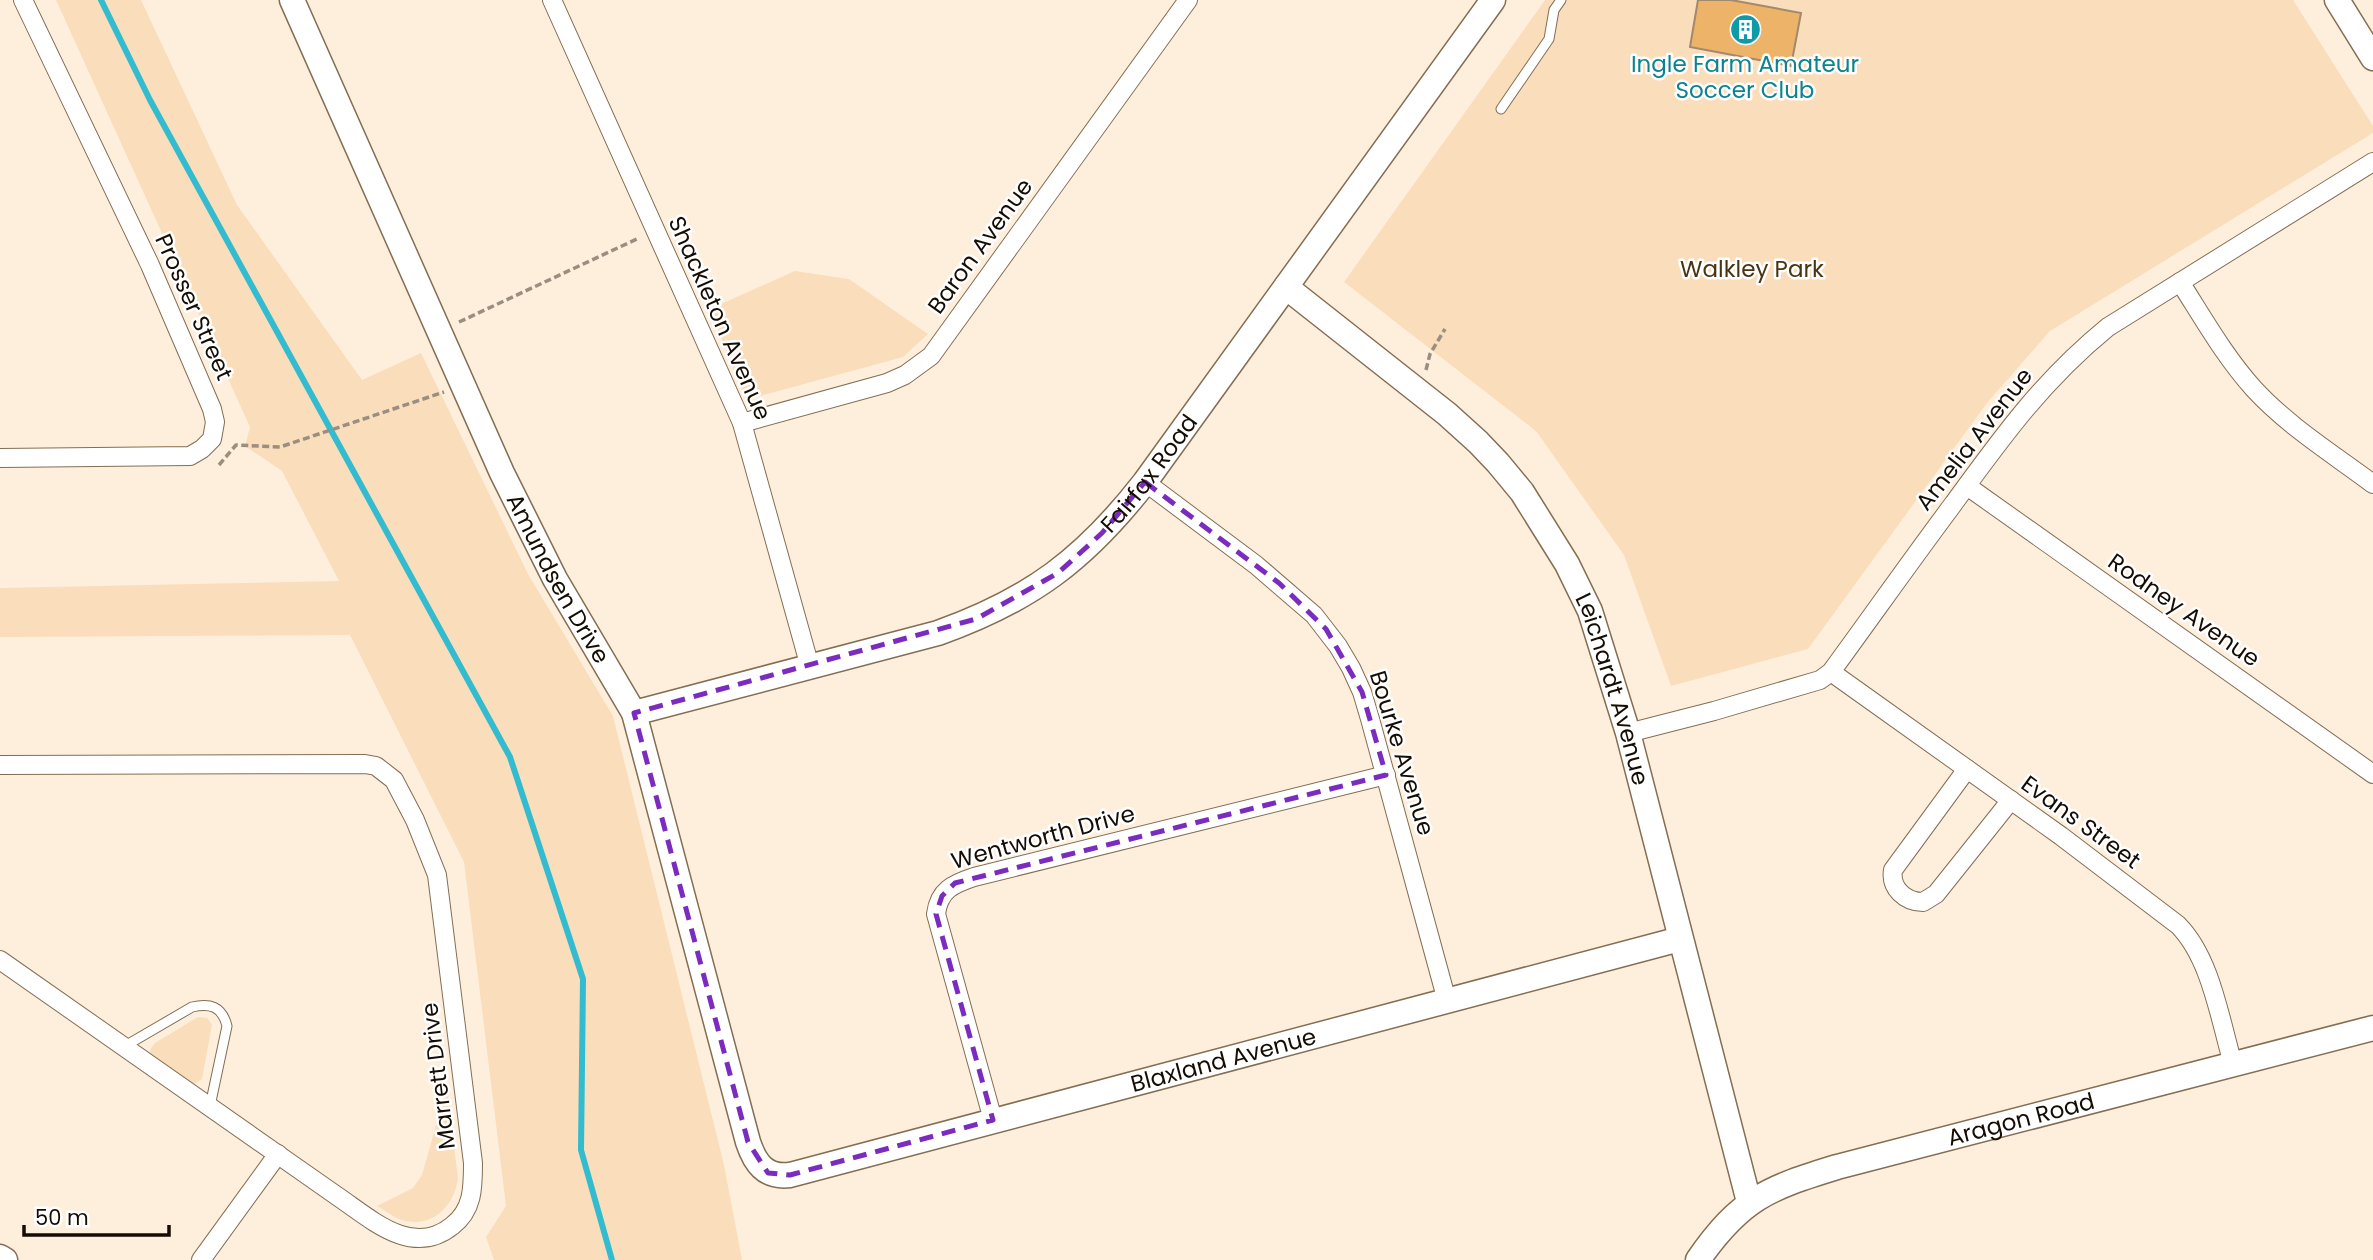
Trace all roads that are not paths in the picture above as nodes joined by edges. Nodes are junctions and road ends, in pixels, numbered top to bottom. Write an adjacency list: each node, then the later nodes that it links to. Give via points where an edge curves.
1 (23, 0): 14 (street, Prosser Street, via 150,265 215,422 212,439 190,456)
2 (292, 0): 20 (street, Amundsen Drive, via 502,474)
3 (552, 0): 13 (street, Shackleton Avenue)
4 (1188, 0): 13 (street, Baron Avenue, via 931,356 887,383)
5 (1493, 0): 12 (street, Fairfax Road)
6 (1561, 0): 9 (lane, via 1554,10 1549,39)
7 (2337, 0): 8 (street)
8 (2373, 58)
9 (1501, 108)
10 (2373, 162): 11 (street, Amelia Avenue)
11 (2180, 282): 16 (street, via 2252,387); 17 (street, Amelia Avenue, via 2108,327 2060,369)
12 (1286, 287): 15 (street, Fairfax Road); 21 (street, Leichardt Avenue, via 1447,414 1498,463 1545,528 1590,611)
13 (741, 423): 18 (street, Shackleton Avenue)
14 (0, 458)
15 (1145, 482): 18 (street, Fairfax Road, via 1082,552 1015,600 938,633); 25 (street, Bourke Avenue, via 1279,583 1326,629 1362,692)
16 (2373, 484)
17 (1967, 486): 19 (street, Amelia Avenue); 24 (street, Rodney Avenue)
18 (810, 667): 20 (street, Fairfax Road)
19 (1831, 672): 21 (street, Amelia Avenue, via 1810,684); 23 (street, Evans Street)
20 (634, 713): 36 (street, Amundsen Drive, via 748,1142 756,1161)
21 (1628, 733): 27 (street, Leichardt Avenue)
22 (0, 765): 35 (street, Marrett Drive, via 365,764 376,766 394,780 438,875 473,1163 471,1199 461,1218 438,1236 422,1240 405,1237 377,1223)
23 (1967, 769): 26 (street, Evans Street); 26 (street, via 1893,870 1896,888 1908,900 1923,902 1936,894)
24 (2373, 774)
25 (1386, 775): 29 (street, Bourke Avenue); 34 (street, Wentworth Drive, via 974,877 948,888 936,914)
26 (2011, 800): 32 (street, Evans Street, via 2185,932 2204,966)
27 (1680, 939): 29 (street, Blaxland Avenue); 37 (street, Leichardt Avenue)
28 (0, 960): 31 (street, Marrett Drive)
29 (1447, 1001): 34 (street, Blaxland Avenue)
30 (2373, 1028): 32 (street, Aragon Road)
31 (125, 1046): 33 (street, Marrett Drive); 33 (lane, via 192,1007 204,1004 220,1010 227,1026)
32 (2233, 1064): 37 (street, Aragon Road, via 1837,1167 1792,1181)
33 (210, 1107): 35 (street, Marrett Drive)
34 (993, 1120): 36 (street, Blaxland Avenue, via 790,1175)
35 (278, 1154): 40 (street)
36 (768, 1173)
37 (1749, 1202): 41 (street, Aragon Road)
38 (0, 1257): 39 (street)
39 (5, 1260)
40 (201, 1260)
41 (1698, 1260)

